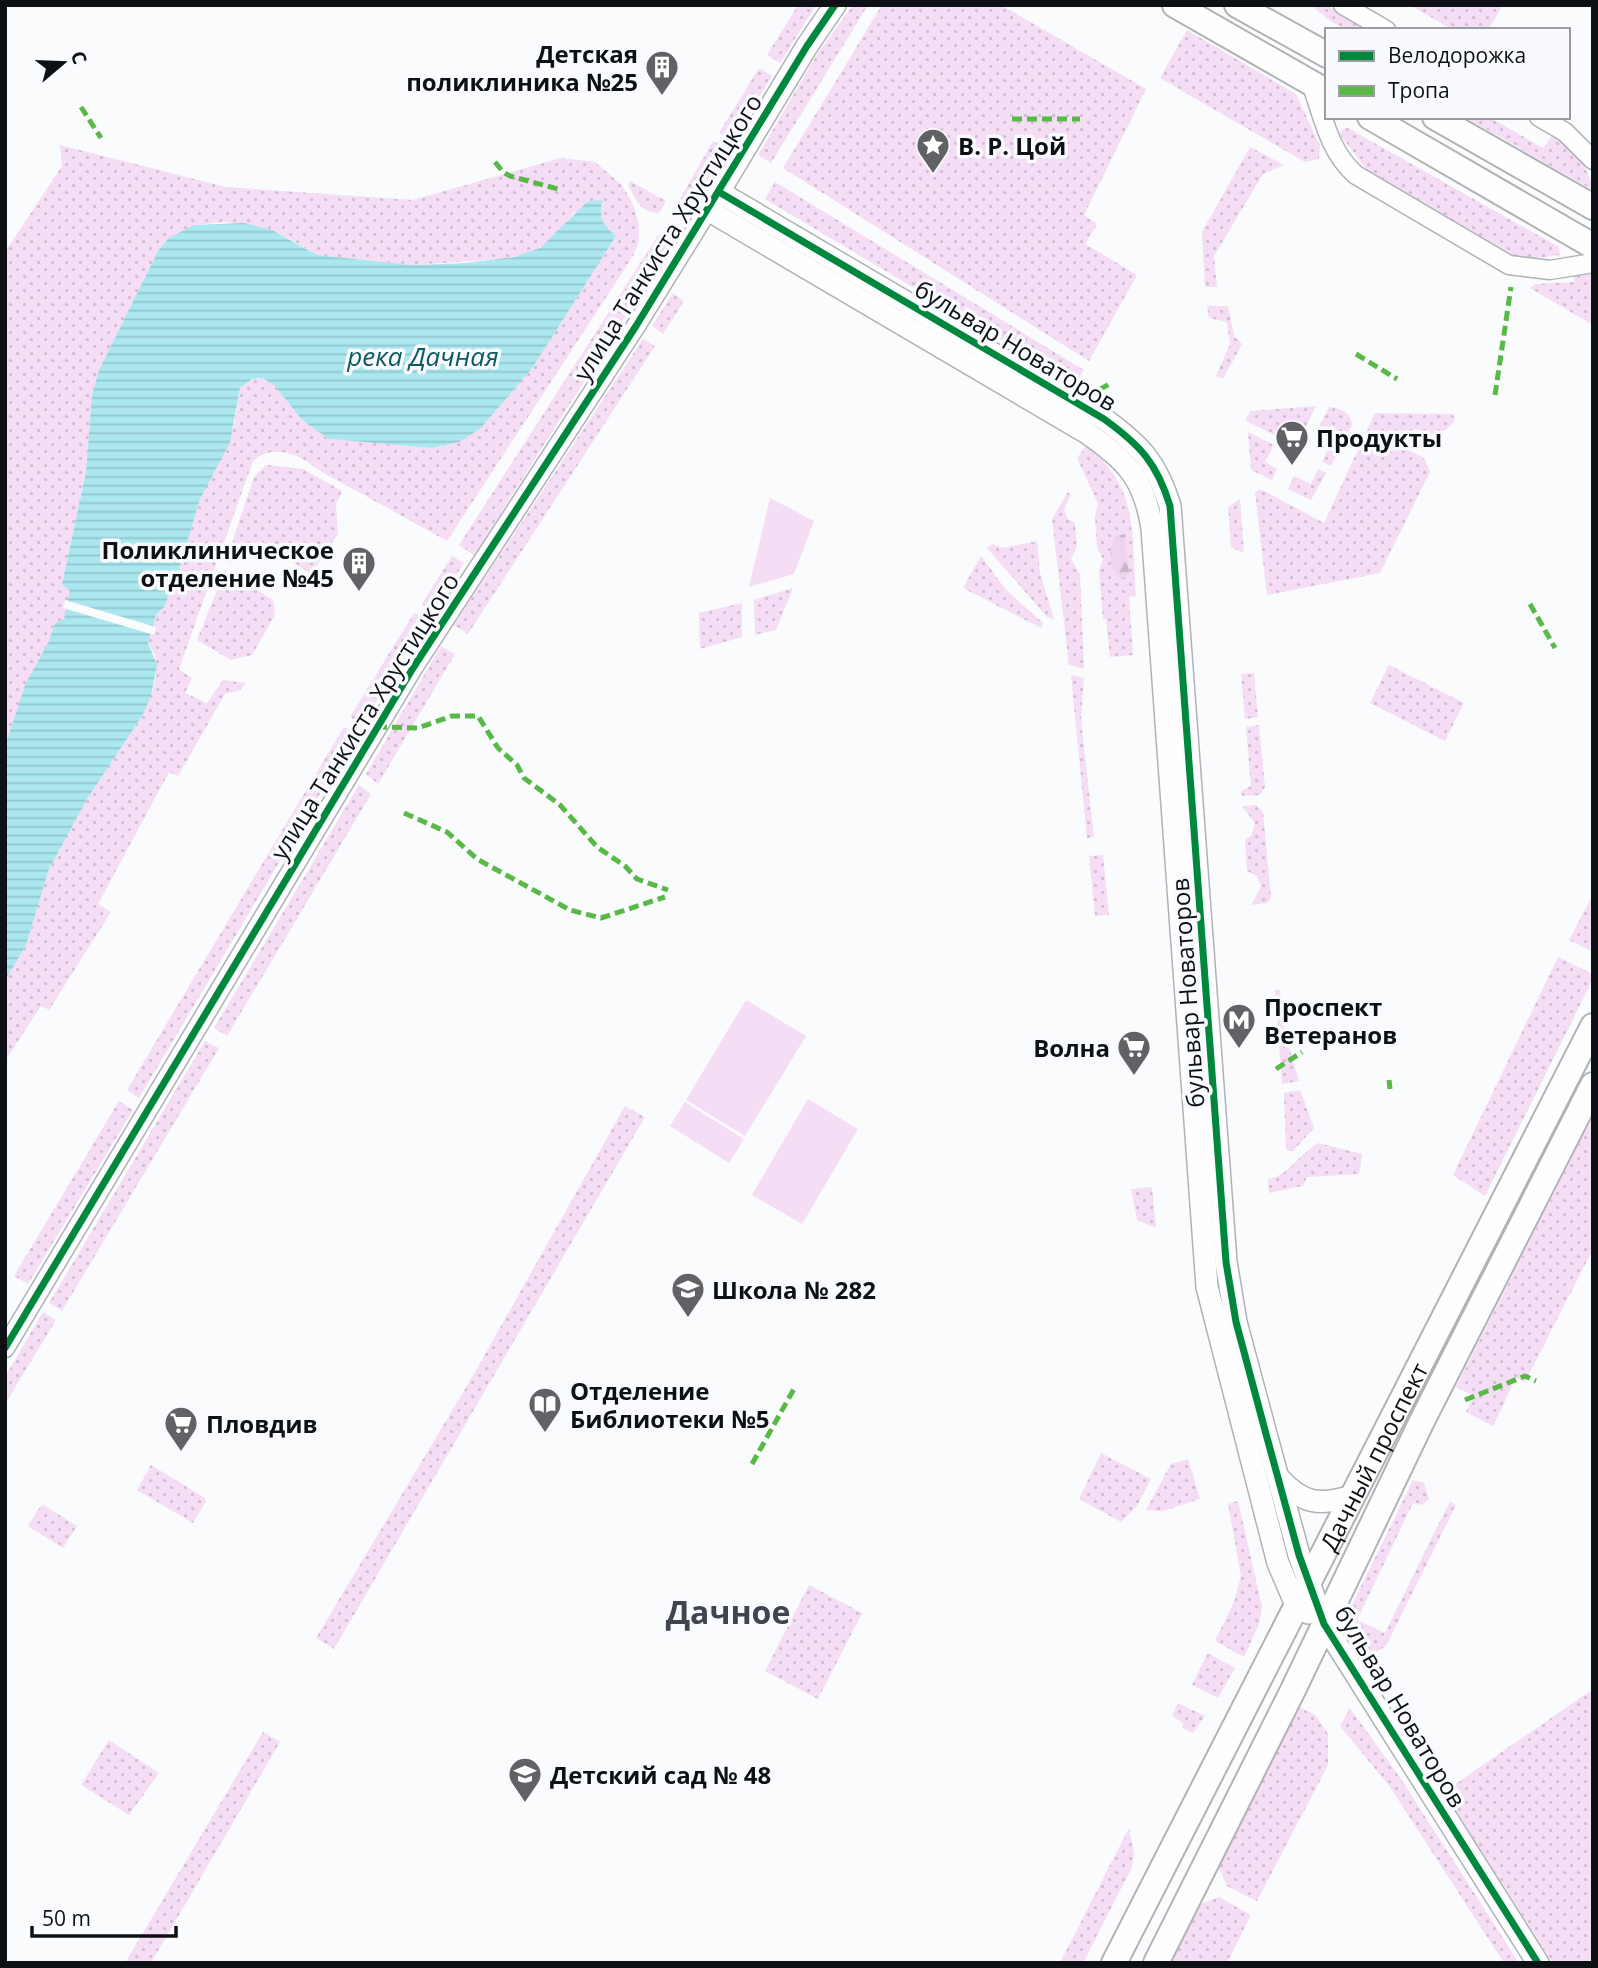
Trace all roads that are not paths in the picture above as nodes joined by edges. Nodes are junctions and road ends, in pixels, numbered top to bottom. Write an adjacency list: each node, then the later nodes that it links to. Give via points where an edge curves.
1 (835, 5): 14 (street, улица Танкиста Хрустицкого)
2 (1175, 5): 7 (main road)
3 (1237, 5): 6 (main road)
4 (1343, 5): 5 (street)
5 (1383, 28)
6 (1325, 54)
7 (1319, 87): 8 (street)
8 (1325, 111)
9 (1327, 119): 17 (street, via 1334,148 1356,176 1509,265 1550,270)
10 (1373, 119): 16 (main road)
11 (1439, 119): 15 (main road)
12 (1542, 119): 13 (street, via 1565,132)
13 (1593, 160)
14 (713, 201): 20 (street, улица Танкиста Хрустицкого, via 413,668); 21 (street, бульвар Новаторов, via 1104,419 1130,438 1161,477 1170,506 1226,1262 1236,1322); 24 (street, бульвар Новаторов, via 1087,433 1118,454 1142,488 1152,528 1207,1287 1278,1563)
15 (1593, 207)
16 (1593, 246)
17 (1593, 263)
18 (1593, 1026): 22 (main road, Дачный проспект)
19 (1593, 1085): 25 (main road, Дачный проспект)
20 (5, 1348)
21 (1278, 1476): 22 (street, via 1294,1494 1306,1499 1329,1503); 23 (street, бульвар Новаторов)
22 (1352, 1496): 23 (main road, Дачный проспект)
23 (1309, 1581): 24 (main road, Дачный проспект); 25 (street, бульвар Новаторов)
24 (1296, 1605): 25 (street, бульвар Новаторов); 26 (main road, Дачный проспект)
25 (1324, 1624): 27 (main road, Дачный проспект); 28 (street, бульвар Новаторов)
26 (1114, 1963)
27 (1156, 1963)
28 (1538, 1963)

